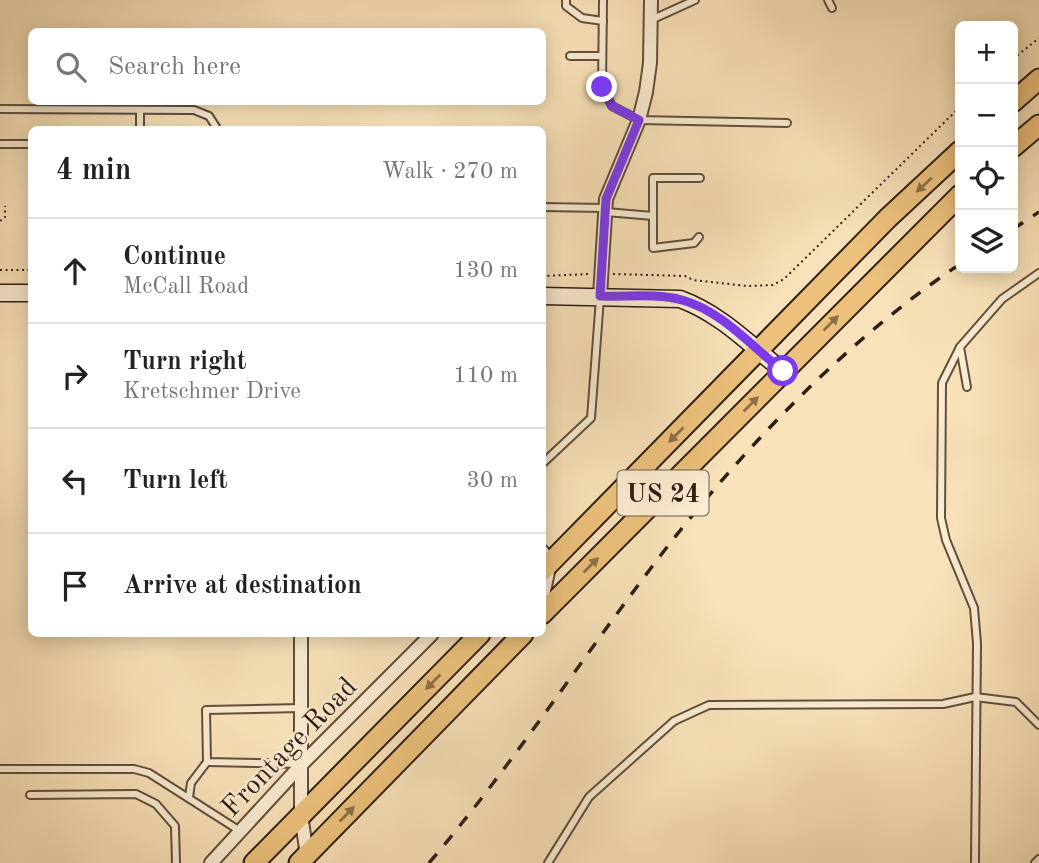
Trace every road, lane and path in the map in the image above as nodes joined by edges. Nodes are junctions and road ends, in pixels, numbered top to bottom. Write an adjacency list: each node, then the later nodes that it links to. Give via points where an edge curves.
1 (566, 0): 8 (lane, via 566,6 582,18)
2 (603, 0): 8 (lane)
3 (651, 0): 7 (street)
4 (695, 0): 7 (lane)
5 (828, 0): 6 (lane)
6 (832, 8)
7 (651, 20): 18 (street, via 650,63)
8 (603, 22): 12 (lane)
9 (1039, 38): 11 (path)
10 (569, 55): 12 (lane)
11 (1018, 55)
12 (603, 56): 18 (lane, via 602,87 607,101)
13 (1039, 79): 14 (highway)
14 (1018, 98)
15 (0, 109): 16 (lane)
16 (139, 110): 21 (lane); 22 (lane, via 202,112)
17 (955, 112): 37 (path, via 803,262 773,285)
18 (639, 120): 19 (lane); 31 (street, via 612,179)
19 (787, 123)
20 (1039, 125): 23 (highway)
21 (140, 126)
22 (215, 126)
23 (1018, 143)
24 (0, 144): 25 (lane)
25 (28, 144)
26 (955, 156): 45 (highway, US 24, one-way to 45)
27 (700, 178): 32 (lane, via 653,178)
28 (955, 200): 46 (highway, US 24, one-way to 28)
29 (5, 206): 33 (path)
30 (546, 208): 31 (lane)
31 (604, 210): 32 (lane); 37 (street)
32 (653, 216): 34 (lane, via 653,248 694,243)
33 (0, 221)
34 (699, 237)
35 (0, 270): 36 (path)
36 (28, 270)
37 (600, 274): 39 (path); 43 (street)
38 (1039, 274): 44 (lane, via 1002,299)
39 (546, 276)
40 (0, 293): 41 (main road)
41 (28, 293)
42 (546, 296): 43 (main road)
43 (600, 296): 45 (main road, via 680,299 700,306); 48 (lane, via 591,418)
44 (960, 347): 47 (lane); 55 (lane, via 942,383 941,518 974,608)
45 (758, 352): 46 (main road); 49 (highway, US 24, one-way to 49)
46 (783, 371): 50 (highway, US 24, one-way to 46)
47 (968, 387)
48 (546, 460)
49 (546, 560)
50 (546, 610)
51 (301, 637): 56 (street)
52 (429, 637): 59 (street, Frontage Road)
53 (478, 637): 63 (highway, one-way to 63)
54 (520, 637): 65 (highway, one-way to 54)
55 (975, 697): 57 (lane, via 1016,702); 70 (lane, via 943,704 709,705 674,721 589,797); 71 (lane)
56 (303, 708): 58 (lane, via 206,710); 59 (street)
57 (1039, 725)
58 (207, 762): 59 (lane); 62 (lane, via 191,783)
59 (302, 764): 63 (street); 64 (street, Frontage Road)
60 (0, 769): 62 (lane, via 134,769)
61 (30, 795): 67 (lane, via 136,794 156,804 175,826)
62 (189, 797): 64 (lane)
63 (302, 815): 65 (street); 69 (highway)
64 (240, 831): 68 (street, Frontage Road)
65 (303, 859)
66 (1039, 859): 72 (lane)
67 (176, 863)
68 (211, 863)
69 (254, 863)
70 (548, 863)
71 (975, 863)
72 (1035, 863)

